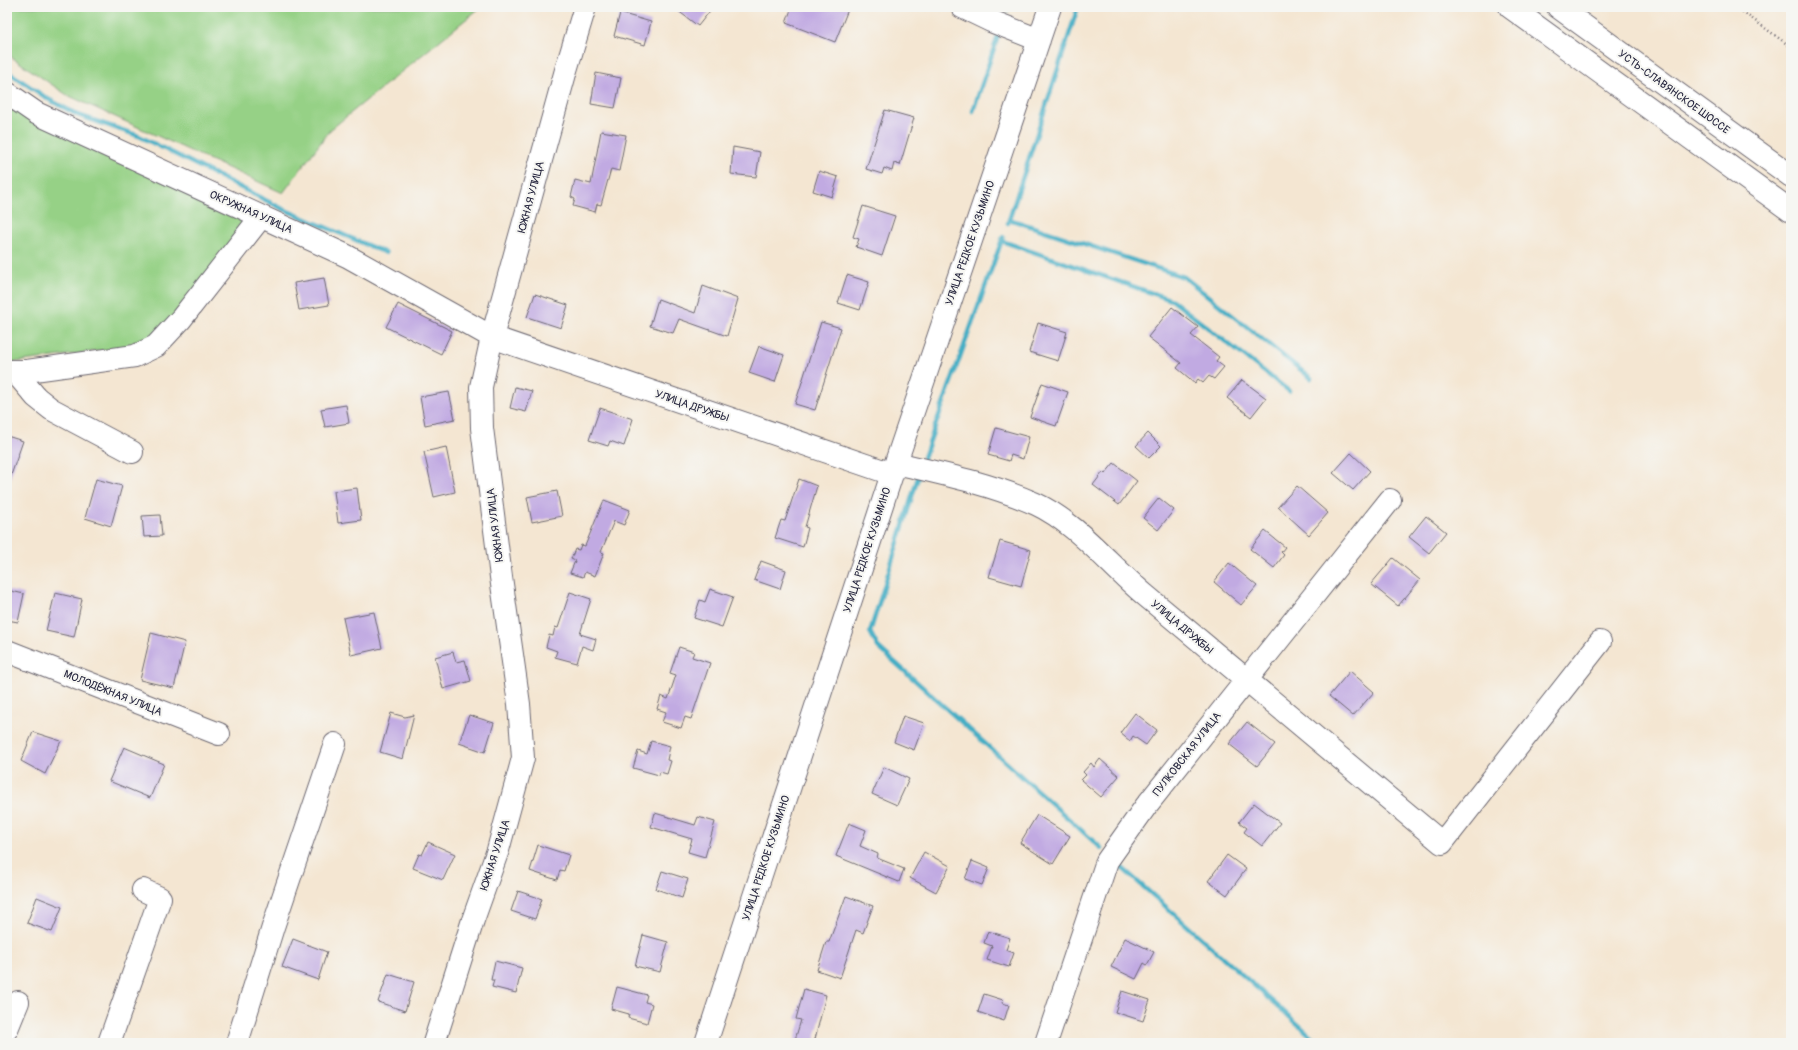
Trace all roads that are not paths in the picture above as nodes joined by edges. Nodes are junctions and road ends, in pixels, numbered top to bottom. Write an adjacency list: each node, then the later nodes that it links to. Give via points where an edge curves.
1 (585, 7): 12 (street, ЮЖНАЯ УЛИЦА)
2 (962, 7): 7 (street)
3 (985, 7): 7 (street)
4 (1050, 7): 7 (street, УЛИЦА РЕДКОЕ КУЗЬМИНО)
5 (1510, 7): 10 (street)
6 (1558, 7): 9 (street, УСТЬ-СЛАВЯНСКОЕ ШОССЕ)
7 (1038, 43): 15 (street, УЛИЦА РЕДКОЕ КУЗЬМИНО)
8 (7, 93): 11 (street, ОКРУЖНАЯ УЛИЦА, via 36,113)
9 (1791, 176)
10 (1791, 211)
11 (261, 217): 12 (street, ОКРУЖНАЯ УЛИЦА, via 347,256); 13 (street, via 181,319 156,346 134,356 27,372)
12 (492, 337): 15 (street, УЛИЦА ДРУЖБЫ); 27 (street, ЮЖНАЯ УЛИЦА, via 481,387 482,428 520,704 524,758 498,850)
13 (11, 371): 14 (street, via 51,409)
14 (132, 452)
15 (894, 468): 19 (street, УЛИЦА ДРУЖБЫ, via 966,480 1037,504 1060,518 1142,593); 28 (street, УЛИЦА РЕДКОЕ КУЗЬМИНО)
16 (1390, 500): 19 (street, ПУЛКОВСКАЯ УЛИЦА)
17 (1600, 642): 19 (street, УЛИЦА ДРУЖБЫ, via 1442,844)
18 (7, 651): 20 (street, МОЛОДЁЖНАЯ УЛИЦА)
19 (1245, 679): 29 (street, ПУЛКОВСКАЯ УЛИЦА, via 1146,806 1107,861)
20 (219, 734)
21 (335, 744): 26 (street)
22 (143, 890): 25 (street, via 160,898)
23 (18, 1002): 24 (street)
24 (7, 1029)
25 (109, 1043)
26 (237, 1043)
27 (434, 1043)
28 (706, 1043)
29 (1046, 1043)

